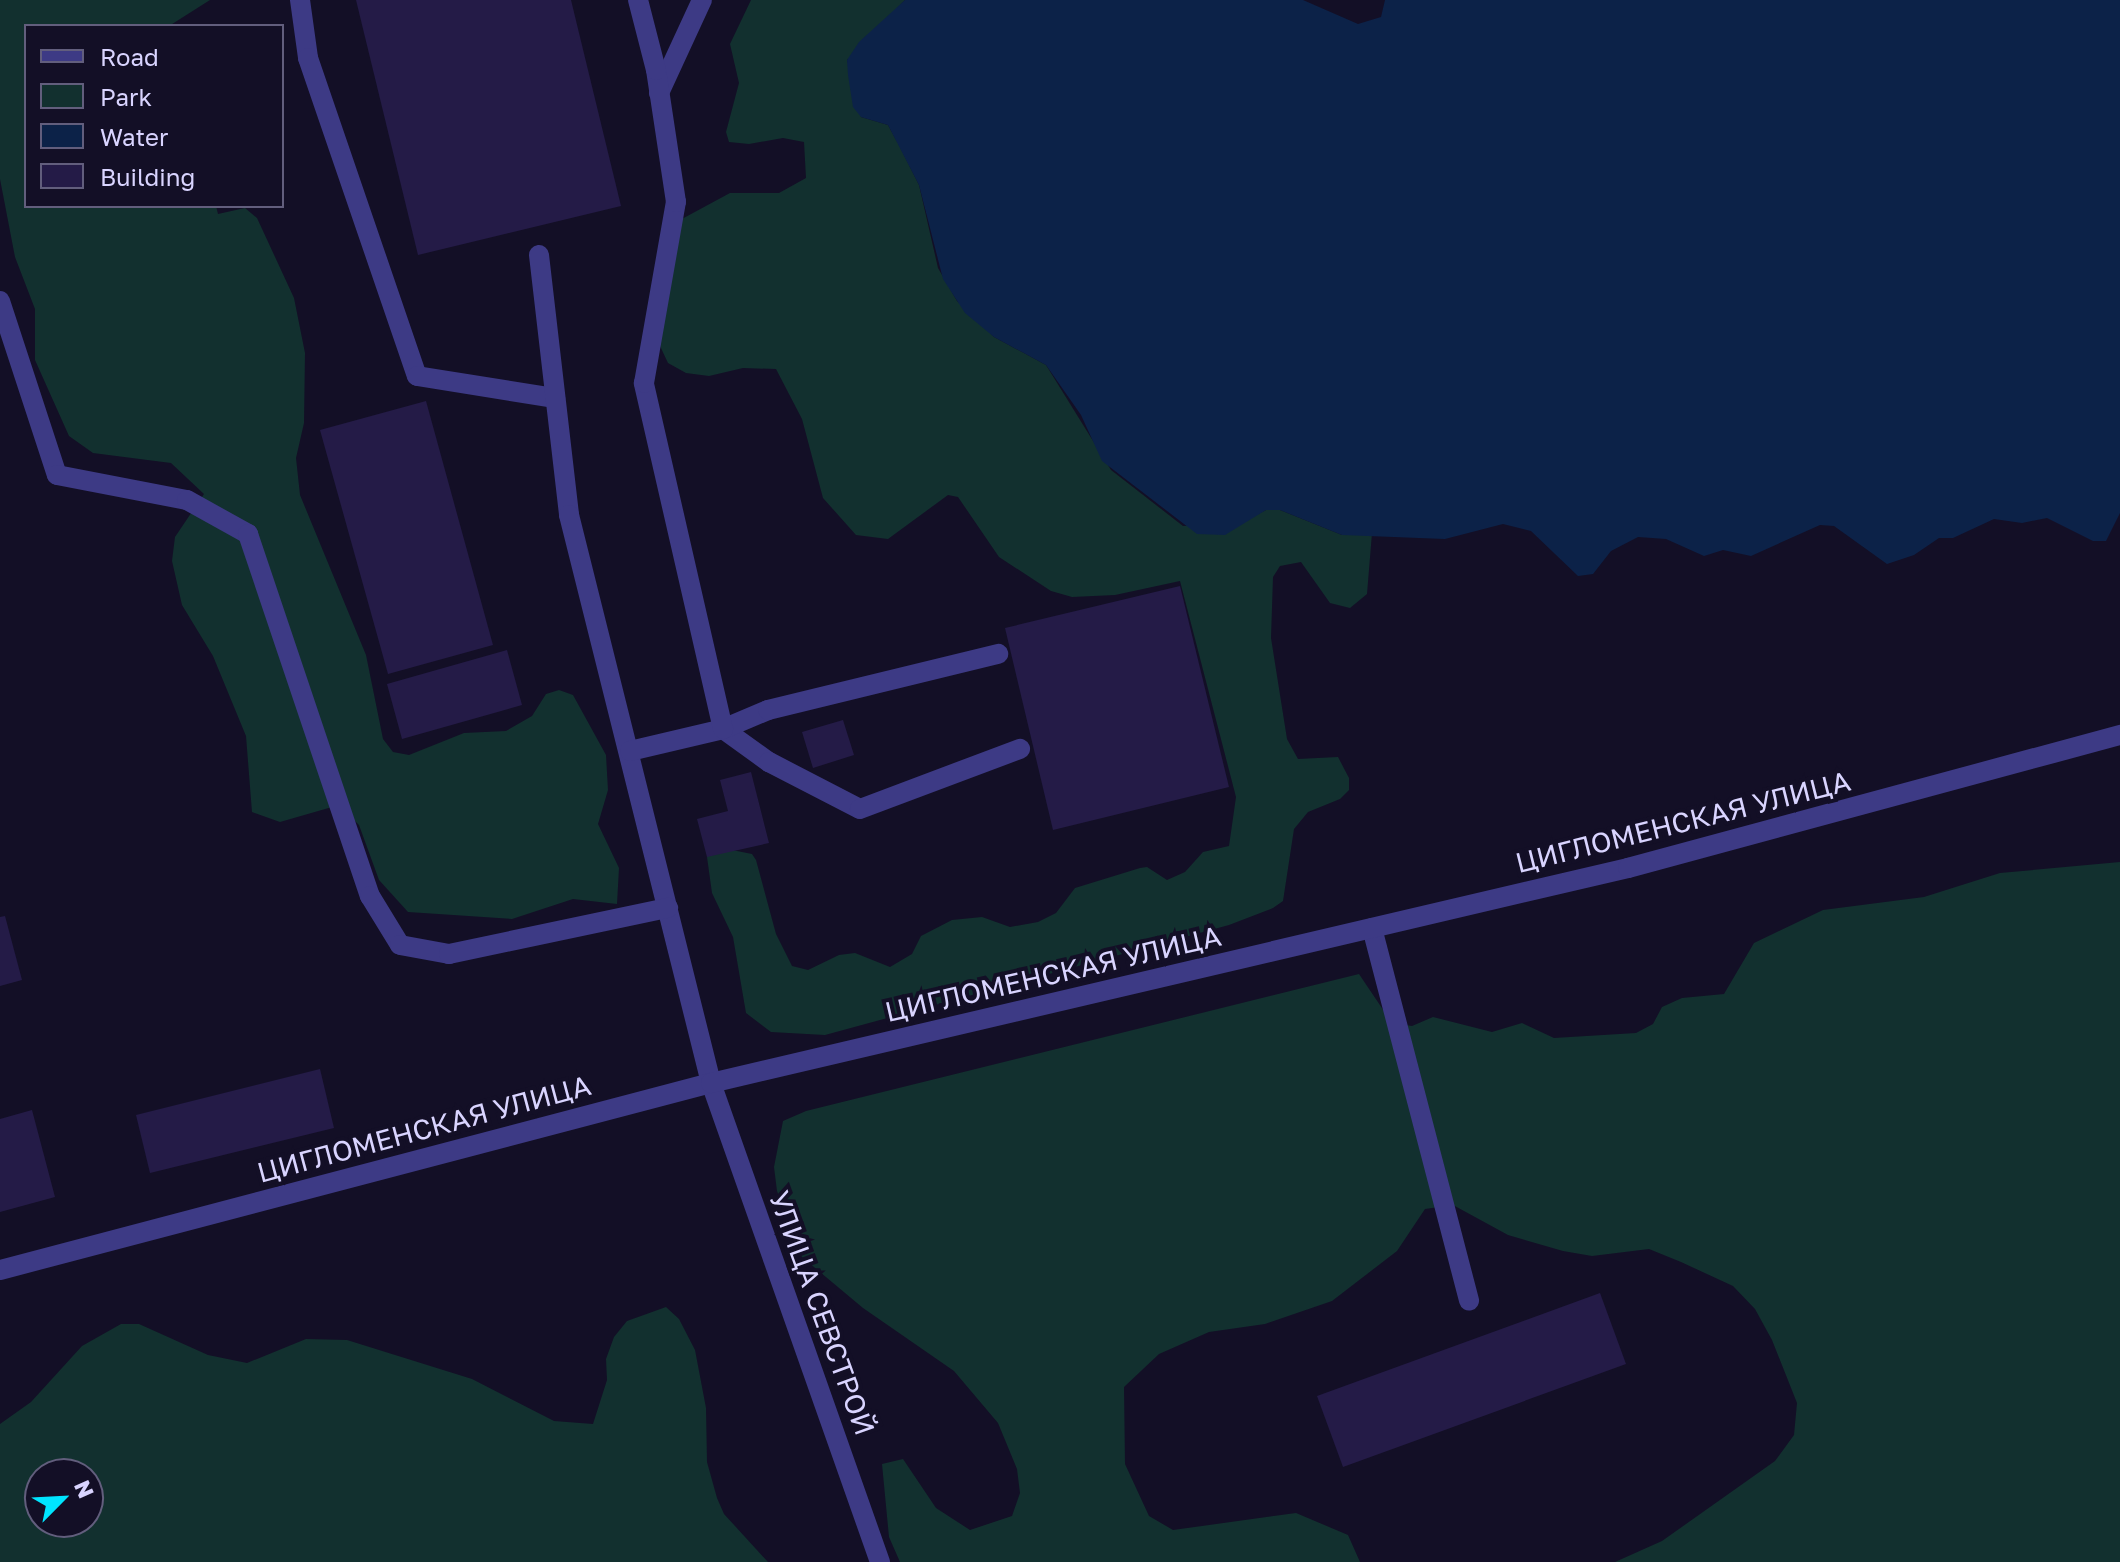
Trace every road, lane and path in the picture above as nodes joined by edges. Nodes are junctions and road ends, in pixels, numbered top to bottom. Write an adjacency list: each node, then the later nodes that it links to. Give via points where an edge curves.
1 (300, 0): 7 (street, via 308,58 417,376)
2 (638, 0): 4 (street)
3 (702, 0): 4 (street)
4 (659, 93): 9 (street, via 676,202 644,383)
5 (539, 255): 7 (street, УЛИЦА СЕВСТРОЙ)
6 (0, 301): 13 (street, via 57,475 187,500 248,534 370,896 400,945 449,954)
7 (555, 398): 12 (street, УЛИЦА СЕВСТРОЙ, via 569,515)
8 (998, 654): 9 (street, via 768,710)
9 (723, 729): 11 (street, via 769,762 860,809); 12 (street)
10 (2120, 735): 14 (street, ЦИГЛОМЕНСКАЯ УЛИЦА, via 1628,868)
11 (1020, 749)
12 (630, 751): 13 (street, УЛИЦА СЕВСТРОЙ)
13 (668, 908): 15 (street, УЛИЦА СЕВСТРОЙ)
14 (1372, 928): 15 (street, ЦИГЛОМЕНСКАЯ УЛИЦА); 17 (street)
15 (711, 1083): 16 (street, ЦИГЛОМЕНСКАЯ УЛИЦА); 18 (street, УЛИЦА СЕВСТРОЙ)
16 (0, 1270)
17 (1469, 1301)
18 (880, 1562)

